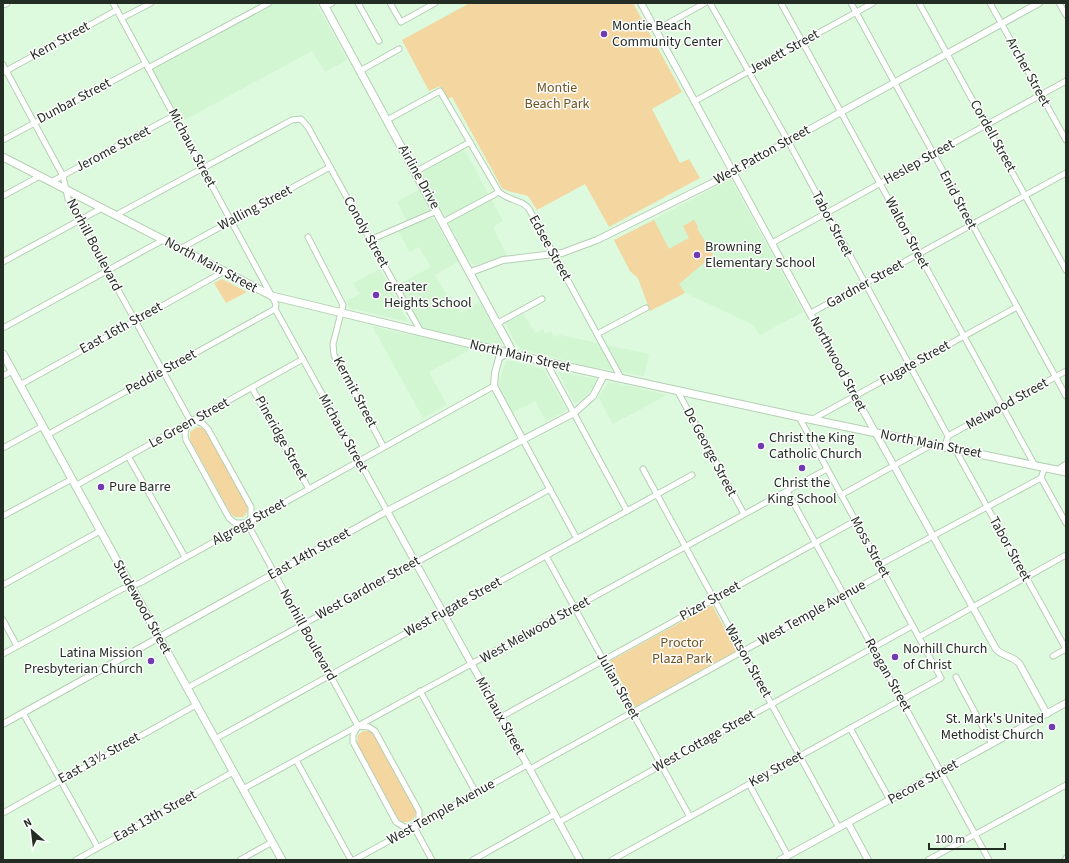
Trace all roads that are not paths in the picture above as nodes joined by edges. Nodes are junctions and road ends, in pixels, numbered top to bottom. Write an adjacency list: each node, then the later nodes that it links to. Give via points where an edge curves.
1 (113, 3): 20 (street, Michaux Street)
2 (151, 3): 23 (street)
3 (269, 3): 31 (street, Dunbar Street)
4 (358, 3): 26 (street)
5 (390, 3): 19 (street, via 401,22)
6 (421, 3): 19 (street)
7 (435, 3): 19 (street)
8 (641, 3): 25 (street, Northwood Street)
9 (706, 3): 25 (street)
10 (710, 3): 34 (street, Tabor Street)
11 (781, 3): 27 (street, Walton Street)
12 (851, 3): 21 (street, Enid Street)
13 (873, 3): 21 (street, Jewett Street)
14 (919, 3): 29 (street, Cordell Street)
15 (990, 3): 24 (street, Archer Street)
16 (1040, 3): 24 (street, West Patton Street)
17 (1059, 3): 22 (street)
18 (327, 4): 33 (main road, Airline Drive)
19 (424, 9)
20 (117, 10): 23 (street, Michaux Street); 32 (street, Kern Street)
21 (856, 12): 27 (street, Jewett Street); 36 (street, Enid Street)
22 (1066, 15)
23 (122, 18): 31 (street, Michaux Street)
24 (1002, 24): 29 (street, West Patton Street); 37 (street, Archer Street)
25 (656, 30): 38 (street, Northwood Street)
26 (379, 40)
27 (802, 42): 34 (street, Jewett Street); 39 (street, Walton Street)
28 (399, 49): 33 (street)
29 (947, 54): 36 (street, West Patton Street); 43 (street, Cordell Street)
30 (3, 65): 32 (street, Norhill Boulevard)
31 (147, 65): 40 (street, Michaux Street); 42 (street, Dunbar Street)
32 (4, 71): 42 (street, Norhill Boulevard)
33 (360, 71): 41 (main road, Airline Drive)
34 (749, 72): 38 (street, Jewett Street); 46 (street, Tabor Street)
35 (1066, 81): 37 (street, Heslep Street)
36 (895, 82): 39 (street, West Patton Street); 48 (street, Enid Street)
37 (1041, 95): 43 (street, Heslep Street); 45 (street, Archer Street)
38 (695, 101): 52 (street, Northwood Street)
39 (841, 111): 46 (street, West Patton Street); 58 (street, Walton Street)
40 (175, 115): 51 (street, Michaux Street); 56 (street, Jerome Street)
41 (387, 120): 47 (street, via 440,92); 53 (main road, Airline Drive)
42 (34, 124): 44 (street, Dunbar Street); 56 (street, Norhill Boulevard)
43 (987, 125): 48 (street, Heslep Street); 62 (street, Cordell Street)
44 (3, 140)
45 (1066, 140)
46 (788, 141): 52 (street, West Patton Street); 65 (street, Tabor Street)
47 (470, 142): 53 (street); 60 (street)
48 (934, 154): 58 (street, Heslep Street); 70 (street, Enid Street)
49 (3, 157): 55 (main road, North Main Street)
50 (330, 167): 51 (street, Conoly Street, via 303,121 294,119); 68 (street, Walling Street); 73 (street, Conoly Street)
51 (203, 168): 66 (street); 68 (street, Michaux Street)
52 (733, 171): 74 (street, Northwood Street); 76 (street, West Patton Street, via 597,240 576,249)
53 (416, 172): 64 (main road, Airline Drive)
54 (1066, 173): 62 (street, Gardner Street)
55 (40, 176): 57 (main road, North Main Street); 61 (street)
56 (62, 176): 57 (street, Jerome Street); 59 (street, Norhill Boulevard)
57 (51, 182): 59 (main road, North Main Street)
58 (881, 184): 65 (street, Heslep Street); 77 (street, Walton Street)
59 (66, 190): 63 (main road, North Main Street); 67 (street, Norhill Boulevard)
60 (499, 192): 69 (street); 76 (street, Edsee Street, via 527,206)
61 (3, 196)
62 (1025, 196): 70 (street, Gardner Street); 80 (street, Cordell Street)
63 (102, 208): 66 (main road, North Main Street); 67 (street)
64 (437, 211): 69 (main road, Airline Drive); 73 (street)
65 (826, 213): 74 (street, Heslep Street); 83 (street, Tabor Street)
66 (116, 215): 72 (main road, North Main Street)
67 (80, 220): 78 (street); 79 (street, Norhill Boulevard)
68 (232, 220): 75 (street, Walling Street); 84 (street, Michaux Street)
69 (443, 222): 82 (main road, Airline Drive)
70 (972, 225): 77 (street, Gardner Street); 86 (street, Enid Street)
71 (308, 237): 89 (street, Kermit Street, via 342,303)
72 (163, 240): 75 (main road, North Main Street); 79 (street)
73 (370, 240): 94 (street, Conoly Street)
74 (772, 243): 90 (street, Northwood Street)
75 (180, 249): 81 (main road, North Main Street)
76 (553, 254): 82 (street, West Patton Street, via 503,260); 95 (street, Edsee Street)
77 (918, 255): 83 (street, Gardner Street); 96 (street, Walton Street)
78 (3, 262)
79 (108, 270): 91 (street, Norhill Boulevard); 93 (street)
80 (1066, 270)
81 (223, 272): 84 (main road, North Main Street); 91 (street, East 16th Street)
82 (471, 272): 92 (main road, Airline Drive)
83 (865, 284): 90 (street, Gardner Street); 101 (street, Tabor Street)
84 (272, 296): 88 (street, Michaux Street, via 276,304); 89 (main road, North Main Street)
85 (542, 299): 92 (street)
86 (1017, 307): 96 (street, Fugate Street); 107 (street, Enid Street)
87 (646, 308): 95 (street)
88 (275, 309): 99 (street, Michaux Street); 103 (street, Peddie Street)
89 (340, 313): 94 (main road, North Main Street); 126 (street, Kermit Street, via 334,356)
90 (811, 313): 113 (street, Northwood Street)
91 (135, 320): 103 (street, Norhill Boulevard); 109 (street, East 16th Street)
92 (498, 323): 97 (main road, Airline Drive, via 510,347)
93 (3, 328)
94 (421, 332): 97 (main road, North Main Street)
95 (597, 334): 108 (street, Edsee Street)
96 (964, 336): 101 (street, Fugate Street); 115 (street, Walton Street)
97 (508, 353): 100 (main road, North Main Street); 110 (street, via 499,358)
98 (3, 354): 102 (main road, Studewood Street)
99 (303, 359): 111 (street, Le Green Street); 131 (street, Michaux Street)
100 (546, 362): 105 (main road, North Main Street); 116 (street)
101 (910, 366): 113 (street, Fugate Street); 123 (street, Tabor Street)
102 (12, 371): 106 (street); 109 (main road, Studewood Street)
103 (163, 371): 119 (street, Norhill Boulevard); 122 (street, Peddie Street)
104 (1066, 371): 107 (street, Melwood Street)
105 (604, 375): 108 (main road, North Main Street); 116 (street, East 14th Street, via 590,400)
106 (3, 376)
107 (1056, 377): 114 (street, Enid Street); 115 (street, Melwood Street)
108 (621, 378): 112 (main road, North Main Street)
109 (20, 385): 120 (main road, Studewood Street)
110 (494, 386): 124 (street); 126 (street, Algregg Street)
111 (252, 388): 119 (street, Le Green Street); 143 (street, Pineridge Street)
112 (677, 390): 117 (main road, North Main Street); 151 (street, De George Street)
113 (855, 396): 118 (street, Fugate Street); 121 (street, Northwood Street)
114 (1066, 396)
115 (1003, 406): 123 (street, Melwood Street); 132 (street, Walton Street)
116 (574, 413): 124 (street, East 14th Street); 150 (street)
117 (799, 417): 118 (main road, North Main Street); 137 (street, Moss Street)
118 (813, 419): 121 (main road, North Main Street)
119 (191, 422): 130 (street, Le Green Street); 154 (street, via 203,424 211,435 251,507 251,517); 154 (street, via 185,430 186,440 228,518 235,523)
120 (42, 426): 122 (main road, Studewood Street); 128 (street)
121 (876, 433): 125 (main road, North Main Street); 134 (street, Northwood Street)
122 (48, 435): 142 (main road, Studewood Street)
123 (948, 436): 127 (street)
124 (523, 440): 144 (street); 149 (street, East 14th Street)
125 (933, 444): 127 (main road, North Main Street); 134 (street)
126 (383, 446): 131 (street, Algregg Street)
127 (945, 446): 129 (main road, North Main Street)
128 (3, 448)
129 (955, 448): 132 (main road, North Main Street); 148 (street, Tabor Street)
130 (128, 456): 142 (street, Le Green Street); 163 (street)
131 (359, 460): 143 (street, Algregg Street); 149 (street, Michaux Street)
132 (1034, 464): 135 (main road, North Main Street)
133 (1066, 464): 138 (street)
134 (894, 466): 147 (street); 157 (street, Northwood Street)
135 (1045, 467): 138 (main road, North Main Street); 141 (street)
136 (643, 469): 146 (street, Watson Street)
137 (827, 469): 145 (street, West Melwood Street); 147 (street, Moss Street)
138 (1057, 470): 139 (main road, North Main Street)
139 (1066, 472)
140 (692, 475): 146 (street, West Fugate Street)
141 (1042, 478): 148 (street); 155 (street)
142 (73, 482): 152 (street, Le Green Street); 156 (main road, Studewood Street)
143 (309, 489): 154 (street, Algregg Street)
144 (550, 489): 158 (street); 164 (street, West Gardner Street)
145 (787, 491): 151 (street, West Melwood Street); 159 (street, Reagan Street)
146 (657, 495): 150 (street, West Fugate Street); 160 (street, Watson Street)
147 (841, 495): 153 (street, Moss Street)
148 (987, 507): 157 (street); 168 (street, Tabor Street)
149 (387, 511): 164 (street, Michaux Street); 166 (street, East 14th Street)
150 (627, 511): 158 (street, West Fugate Street)
151 (744, 514): 160 (street, West Melwood Street)
152 (3, 516)
153 (855, 521): 159 (street, Pizer Street); 165 (street, Moss Street)
154 (246, 523): 163 (street, Algregg Street); 166 (street, Norhill Boulevard)
155 (1066, 523)
156 (100, 531): 169 (street); 170 (main road, Studewood Street)
157 (934, 536): 165 (street); 173 (street, Northwood Street)
158 (577, 539): 162 (street, West Fugate Street)
159 (816, 543): 171 (street, Reagan Street); 172 (street, Pizer Street)
160 (685, 547): 172 (street, Watson Street); 174 (street, West Melwood Street)
161 (1066, 555): 168 (street)
162 (546, 556): 174 (street, Julian Street); 175 (street, West Fugate Street)
163 (185, 557): 170 (street, Algregg Street)
164 (416, 562): 175 (street, Michaux Street); 177 (street, West Gardner Street)
165 (879, 565): 167 (street, Moss Street)
166 (274, 573): 177 (street, Norhill Boulevard); 179 (street, East 14th Street)
167 (884, 573): 171 (street, West Temple Avenue); 178 (street, Moss Street)
168 (1026, 577): 173 (street); 183 (street, Tabor Street)
169 (3, 584)
170 (131, 586): 179 (main road, Studewood Street); 181 (street, Algregg Street)
171 (844, 595): 182 (street, Reagan Street); 184 (street, West Temple Avenue)
172 (714, 599): 184 (street, Watson Street); 187 (street, Pizer Street)
173 (973, 607): 180 (street); 200 (street, Northwood Street, via 996,649 1019,663)
174 (575, 608): 187 (street, Julian Street); 188 (street, West Melwood Street)
175 (444, 613): 188 (street, Michaux Street); 189 (street, West Fugate Street)
176 (3, 620): 181 (street)
177 (303, 625): 189 (street, Norhill Boulevard); 192 (street, West Gardner Street)
178 (912, 626): 180 (street, Moss Street); 182 (street, West Cottage Street)
179 (159, 637): 192 (main road, Studewood Street); 198 (street, East 14th Street)
180 (918, 637): 191 (street, Moss Street)
181 (18, 646): 185 (street, Algregg Street)
182 (873, 648): 194 (street, Reagan Street); 196 (street, West Cottage Street)
183 (1066, 649): 186 (street)
184 (743, 651): 196 (street, Watson Street); 199 (street, West Temple Avenue)
185 (3, 654)
186 (1053, 656)
187 (604, 660): 199 (street, Julian Street); 201 (street, Pizer Street)
188 (472, 664): 193 (street, West Melwood Street); 201 (street, Michaux Street)
189 (331, 675): 203 (street, Norhill Boulevard); 205 (street, West Fugate Street)
190 (956, 677): 206 (street)
191 (941, 678): 194 (street, Key Street)
192 (187, 688): 197 (main road, Studewood Street)
193 (420, 691): 203 (street, West Melwood Street); 217 (street)
194 (902, 700): 204 (street, Key Street); 212 (street, Reagan Street)
195 (1066, 703): 200 (street, Pecore Street)
196 (772, 704): 207 (street, Watson Street); 209 (street, West Cottage Street)
197 (196, 705): 205 (main road, Studewood Street); 213 (street, East 13½ Street)
198 (23, 713): 202 (street, East 14th Street); 213 (street)
199 (633, 713): 209 (street, Julian Street); 210 (street, West Temple Avenue)
200 (1047, 714): 206 (street, Pecore Street)
201 (501, 717): 210 (street, Michaux Street)
202 (3, 724)
203 (358, 726): 208 (street, West Melwood Street); 224 (street, via 372,729 379,738 419,811 419,820); 224 (street, via 353,735 353,742 396,822 404,827)
204 (850, 728): 207 (street, Key Street); 218 (street)
205 (215, 739): 211 (main road, Studewood Street)
206 (992, 744): 212 (street, Pecore Street)
207 (800, 756): 214 (street, Key Street); 225 (street, Watson Street)
208 (296, 760): 216 (street, West Melwood Street); 233 (street)
209 (661, 765): 221 (street, Julian Street); 222 (street, West Cottage Street)
210 (528, 767): 217 (street, West Temple Avenue); 220 (street, Michaux Street)
211 (233, 772): 216 (main road, Studewood Street); 228 (street, East 13th Street)
212 (941, 772): 218 (street, Pecore Street); 226 (street, Reagan Street)
213 (60, 780): 219 (street, East 13½ Street); 228 (street)
214 (749, 784): 221 (street, Key Street); 229 (street)
215 (1066, 785): 226 (street)
216 (243, 790): 227 (main road, Studewood Street)
217 (476, 793): 224 (street, West Temple Avenue)
218 (890, 800): 223 (street, Pecore Street)
219 (3, 813)
220 (555, 814): 222 (street, Michaux Street); 235 (street)
221 (690, 817): 237 (street, Key Street)
222 (559, 822): 236 (street, Michaux Street)
223 (848, 823): 225 (street, Pecore Street); 239 (street)
224 (414, 827): 233 (street, West Temple Avenue); 234 (street)
225 (839, 828): 229 (street, Pecore Street)
226 (975, 834): 240 (street); 241 (street, Reagan Street)
227 (272, 842): 231 (street); 232 (main road, Studewood Street)
228 (98, 848): 230 (street, East 13th Street)
229 (788, 856): 238 (street, Pecore Street)
230 (76, 860)
231 (240, 860)
232 (282, 860)
233 (353, 860)
234 (432, 860)
235 (473, 860)
236 (580, 860)
237 (612, 860)
238 (780, 860)
239 (868, 860)
240 (928, 860)
241 (989, 860)

